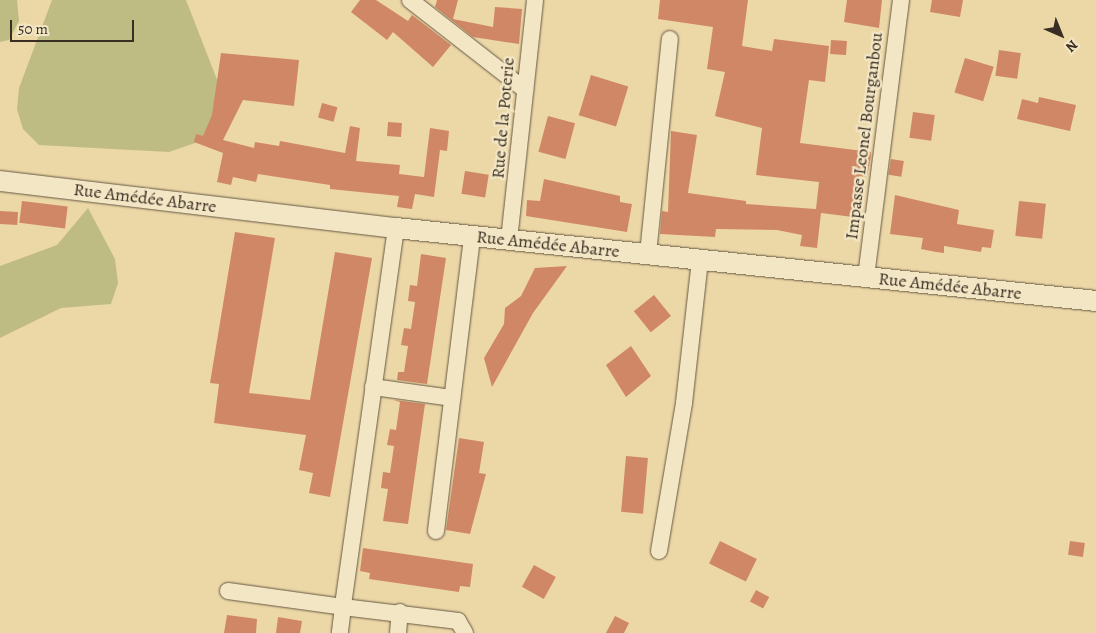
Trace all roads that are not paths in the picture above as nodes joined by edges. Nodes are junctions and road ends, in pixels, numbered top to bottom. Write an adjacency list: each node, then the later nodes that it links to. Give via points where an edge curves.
1 (410, 0): 5 (street)
2 (536, 0): 5 (street, Rue de la Poterie)
3 (901, 0): 12 (street, Impasse Leonel Bourganbou)
4 (670, 38): 10 (street)
5 (525, 90): 9 (street, Rue de la Poterie, via 522,154)
6 (0, 181): 7 (street, Rue Amédée Abarre)
7 (396, 228): 8 (street, Rue Amédée Abarre); 14 (street)
8 (472, 236): 9 (street, Rue Amédée Abarre); 15 (street)
9 (509, 240): 10 (street, Rue Amédée Abarre)
10 (648, 254): 11 (street, Rue Amédée Abarre)
11 (700, 260): 12 (street, Rue Amédée Abarre); 17 (street, via 684,403)
12 (866, 277): 13 (street, Rue Amédée Abarre)
13 (1096, 301)
14 (373, 387): 15 (street); 19 (street)
15 (452, 398): 16 (street)
16 (436, 531)
17 (659, 551)
18 (228, 591): 19 (street)
19 (343, 607): 20 (street); 21 (street)
20 (400, 612): 22 (street); 23 (street, via 458,621)
21 (340, 633)
22 (398, 633)
23 (465, 633)

